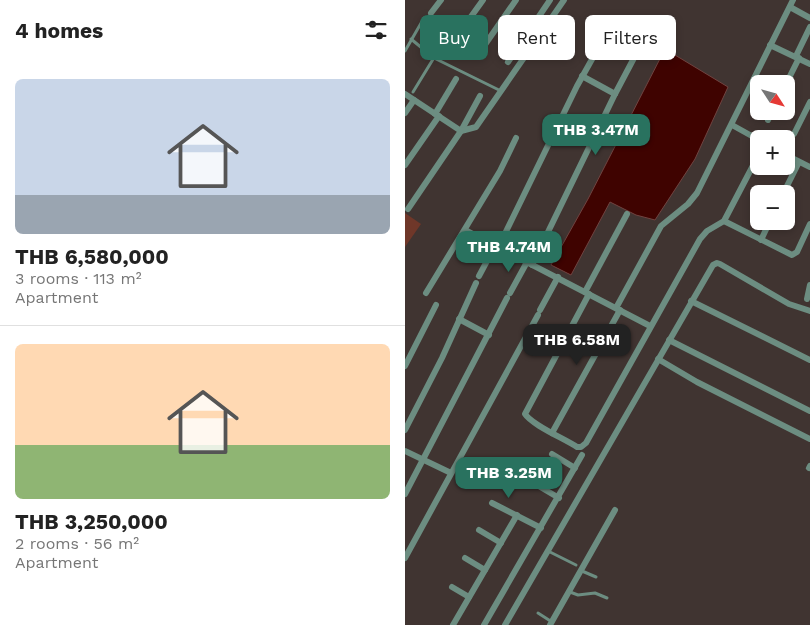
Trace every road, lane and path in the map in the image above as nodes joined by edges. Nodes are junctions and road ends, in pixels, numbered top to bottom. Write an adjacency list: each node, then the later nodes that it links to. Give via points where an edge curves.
1 (441, 0): 7 (street)
2 (483, 0): 8 (street)
3 (516, 0): 13 (street)
4 (550, 0): 22 (street)
5 (565, 0): 27 (street)
6 (791, 3): 9 (street); 14 (street)
7 (431, 13)
8 (472, 15)
9 (810, 18)
10 (420, 24): 12 (lane)
11 (810, 27): 17 (street)
12 (411, 39): 15 (lane); 16 (lane)
13 (488, 40)
14 (771, 45): 17 (street); 36 (street)
15 (420, 46)
16 (405, 51)
17 (797, 57): 23 (street); 24 (street)
18 (433, 60): 28 (lane)
19 (438, 60): 27 (lane)
20 (591, 60): 25 (street)
21 (633, 60): 30 (street)
22 (508, 62)
23 (810, 64)
24 (790, 75)
25 (582, 76): 30 (street); 54 (street)
26 (456, 79): 35 (street)
27 (502, 91): 37 (street, via 476,127)
28 (413, 92)
29 (405, 94): 32 (street)
30 (615, 94): 55 (street)
31 (480, 96): 37 (street)
32 (414, 100): 34 (street); 35 (street)
33 (810, 102): 38 (street)
34 (405, 113)
35 (437, 115): 37 (street); 43 (street)
36 (732, 124): 39 (street); 63 (street, via 697,193 689,204 661,226)
37 (461, 131): 47 (street)
38 (795, 132)
39 (750, 135)
40 (516, 138): 51 (street)
41 (795, 160): 42 (street)
42 (799, 162): 44 (street); 46 (street)
43 (405, 165)
44 (810, 167)
45 (750, 171): 49 (street)
46 (788, 185)
47 (408, 209)
48 (627, 214): 59 (street)
49 (723, 221): 53 (street); 66 (street, via 700,239)
50 (810, 224): 53 (street, via 794,254)
51 (465, 230): 54 (street); 58 (street)
52 (766, 230): 53 (street)
53 (761, 240)
54 (496, 247): 55 (street); 65 (street)
55 (529, 264): 56 (street); 67 (street, via 508,296)
56 (558, 277): 59 (street); 81 (street)
57 (810, 285): 60 (street)
58 (426, 293)
59 (587, 293): 63 (street); 74 (street, via 525,411 528,419)
60 (807, 299)
61 (691, 301): 64 (street, via 713,264 717,263 789,304); 68 (street); 70 (street)
62 (436, 305): 71 (street)
63 (618, 309): 66 (street); 74 (street)
64 (810, 311)
65 (459, 319): 67 (street); 73 (street)
66 (650, 326): 74 (street, via 584,445 577,446)
67 (489, 335): 79 (street)
68 (669, 340): 69 (street); 72 (street)
69 (659, 359): 75 (street, via 697,382); 91 (street)
70 (810, 360)
71 (405, 366)
72 (810, 411)
73 (405, 430)
74 (552, 433)
75 (810, 439)
76 (405, 451): 79 (street)
77 (553, 454): 80 (street)
78 (582, 455): 80 (street)
79 (423, 460): 81 (street); 83 (street)
80 (575, 468): 84 (street)
81 (451, 473): 92 (street)
82 (537, 485): 84 (street)
83 (405, 494)
84 (559, 498): 88 (street)
85 (492, 503): 87 (street)
86 (615, 510): 96 (street)
87 (517, 515): 88 (street); 90 (street)
88 (541, 528): 105 (street)
89 (479, 530): 90 (street)
90 (501, 543): 95 (street)
91 (548, 551): 94 (lane); 106 (street)
92 (405, 558)
93 (465, 558): 95 (street)
94 (576, 565)
95 (485, 570): 100 (street)
96 (582, 571): 97 (lane); 99 (street)
97 (596, 577)
98 (452, 587): 100 (street)
99 (570, 592): 101 (lane, via 578,595 595,593); 103 (street)
100 (469, 597): 104 (street)
101 (607, 598)
102 (538, 613): 103 (lane)
103 (551, 623)
104 (453, 625)
105 (484, 625)
106 (505, 625)

